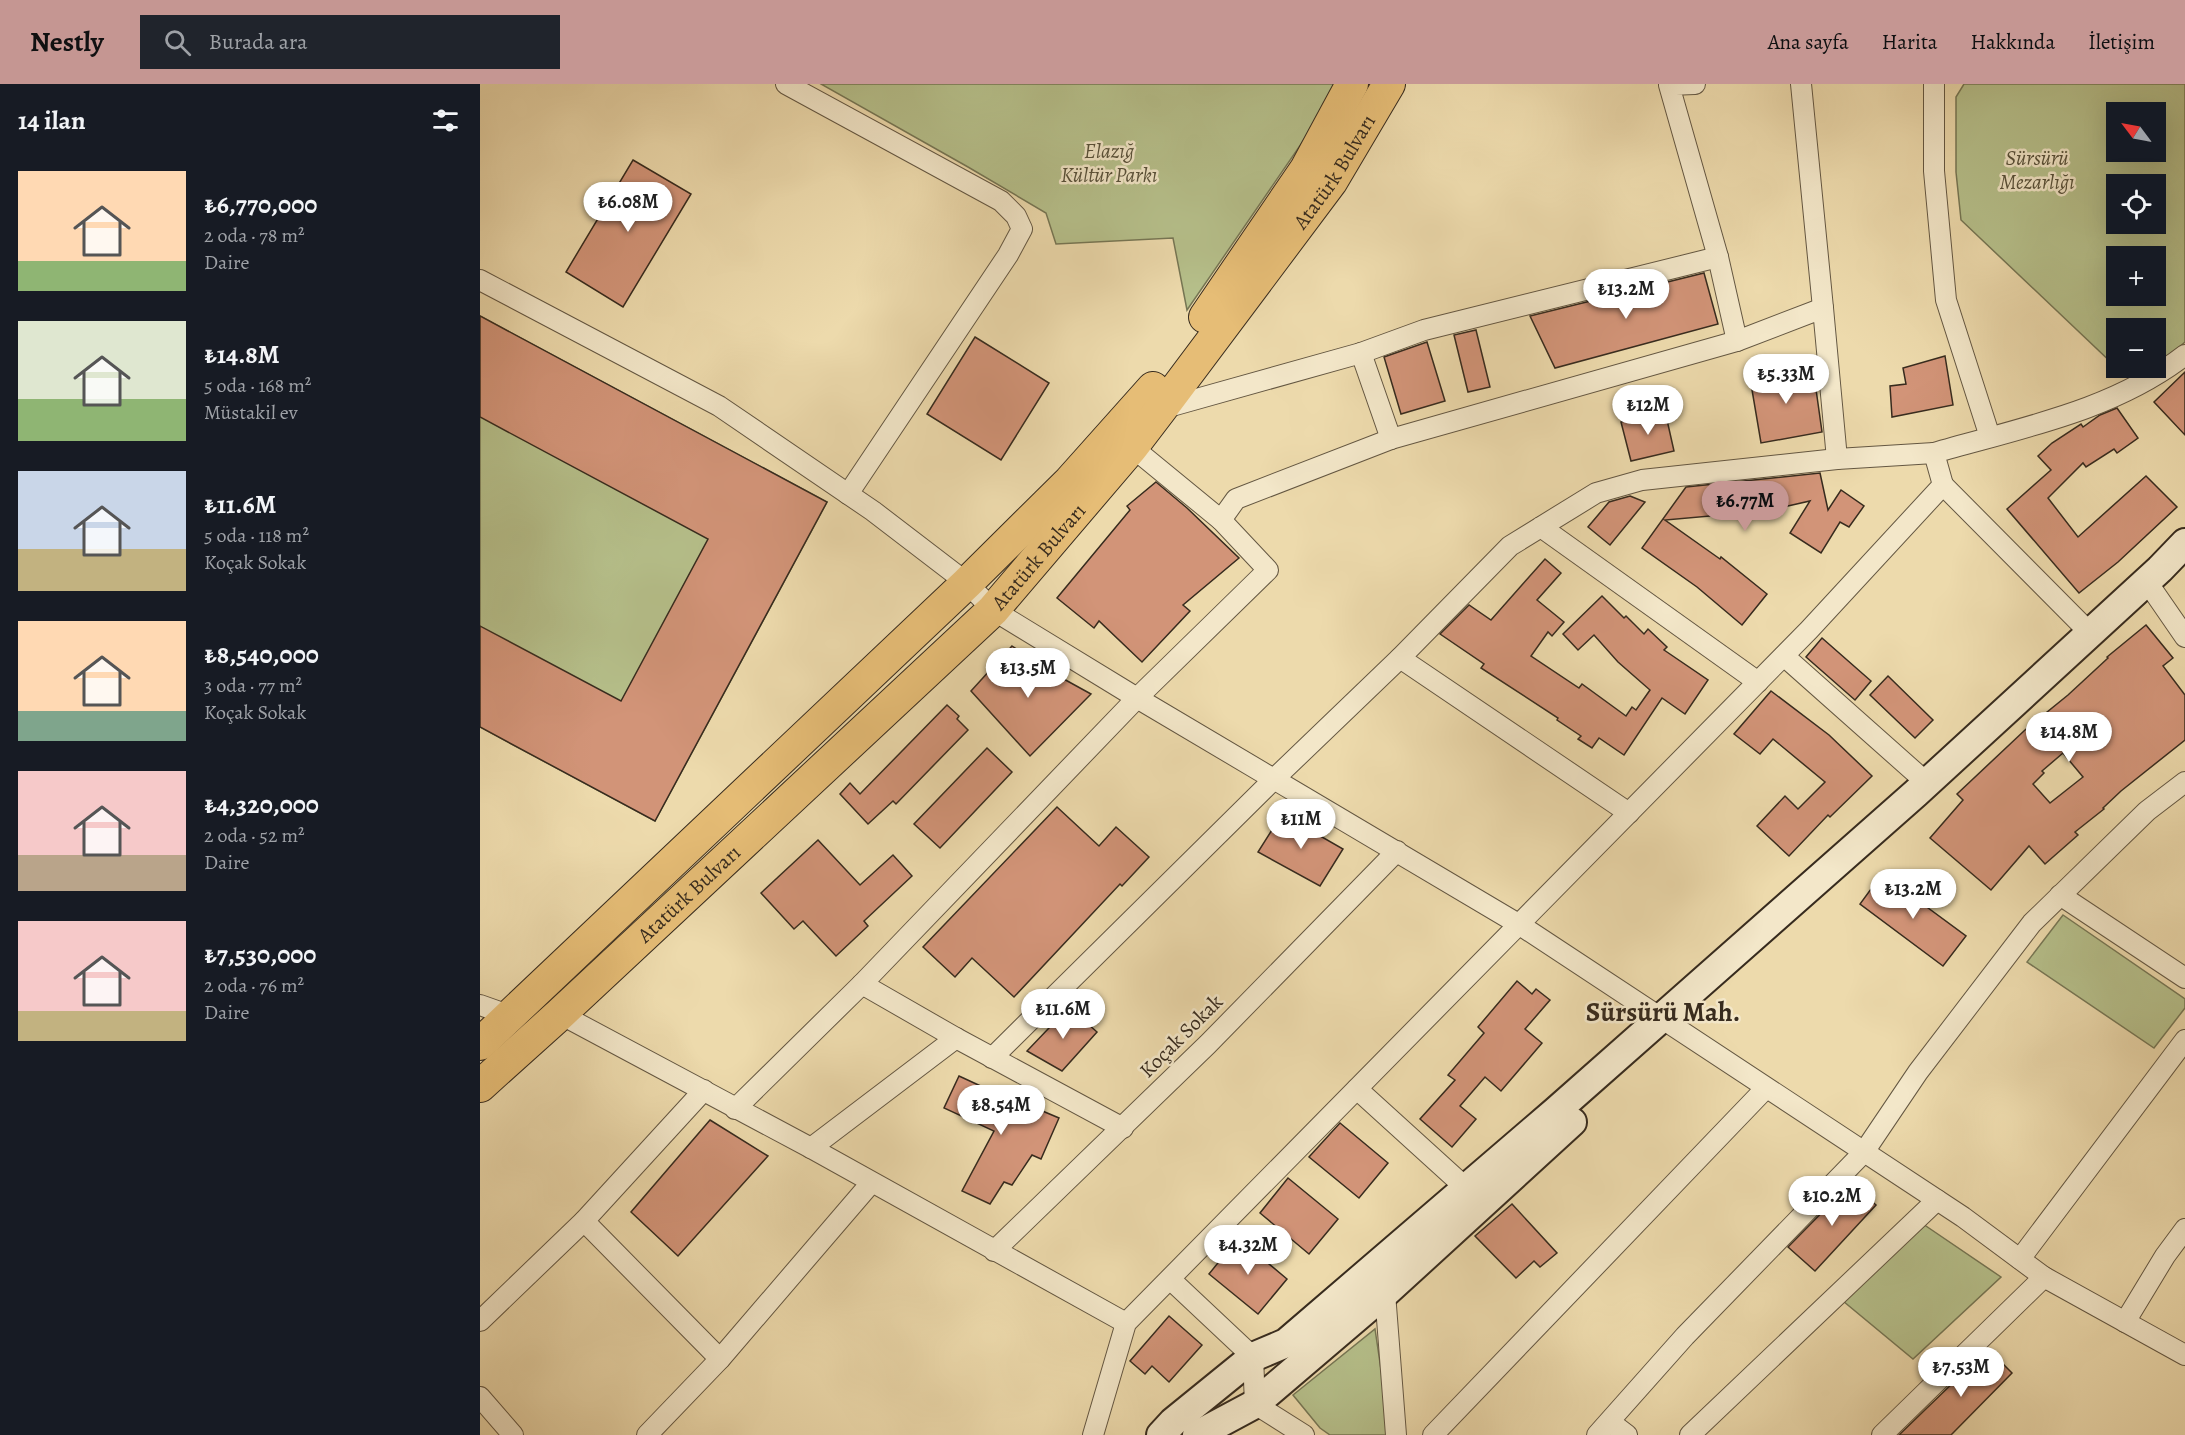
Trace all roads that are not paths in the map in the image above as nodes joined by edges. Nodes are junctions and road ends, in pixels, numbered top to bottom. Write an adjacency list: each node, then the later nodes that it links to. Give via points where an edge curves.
1 (786, 84): 21 (street, via 1001,201 1022,229)
2 (1352, 84): 26 (main road, Atatürk Bulvarı, via 1306,169 1167,372 1070,481)
3 (1389, 84): 14 (main road, Atatürk Bulvarı, via 1332,182)
4 (1695, 84): 7 (street)
5 (1801, 84): 10 (street)
6 (1934, 84): 15 (street, via 1934,171 1946,300)
7 (1664, 85): 8 (street)
8 (1718, 257): 11 (street); 12 (street, via 1424,330)
9 (480, 280): 21 (street, via 719,406)
10 (1823, 308): 11 (street); 19 (street)
11 (1737, 341): 16 (street)
12 (1361, 353): 14 (street); 16 (street)
13 (2185, 355): 15 (street, via 2162,374 2087,410)
14 (1161, 409): 17 (main road, Atatürk Bulvarı)
15 (1989, 437): 18 (street)
16 (1391, 439): 22 (street, via 1236,500)
17 (1132, 447): 22 (street); 28 (main road, Atatürk Bulvarı)
18 (1934, 453): 19 (street); 20 (street)
19 (1837, 459): 23 (street, via 1641,480 1596,493)
20 (1943, 485): 29 (street); 31 (street)
21 (848, 494): 26 (street)
22 (1221, 520): 34 (street, via 1268,570)
23 (1541, 527): 32 (street, via 1510,546); 33 (street)
24 (2185, 543): 29 (main road)
25 (2185, 564): 27 (main road)
26 (967, 583): 28 (street); 46 (main road, Atatürk Bulvarı)
27 (2154, 592): 30 (street); 47 (main road, via 1926,804)
28 (993, 610): 34 (street); 45 (main road, Atatürk Bulvarı)
29 (2090, 633): 37 (main road)
30 (2185, 637)
31 (1784, 656): 33 (street); 37 (street)
32 (1400, 658): 35 (street); 38 (street)
33 (1758, 682): 38 (street)
34 (1137, 698): 35 (street); 43 (street)
35 (1274, 779): 39 (street); 51 (street)
36 (2185, 782): 40 (street, via 2147,811)
37 (1927, 783): 47 (main road)
38 (1629, 813): 41 (street)
39 (1397, 851): 41 (street); 57 (street, Koçak Sokak)
40 (2060, 895): 42 (street); 59 (street, via 2032,923 1918,1072)
41 (1520, 925): 47 (street); 54 (street)
42 (2185, 978)
43 (862, 984): 48 (street); 56 (street)
44 (480, 1005): 46 (street)
45 (560, 1014): 52 (main road, Atatürk Bulvarı); 55 (street)
46 (511, 1016): 50 (main road, Atatürk Bulvarı)
47 (1669, 1023): 53 (street); 61 (main road); 69 (main road)
48 (956, 1038): 51 (street); 58 (street)
49 (2185, 1040): 66 (street)
50 (480, 1044)
51 (993, 1058): 57 (street)
52 (480, 1086)
53 (1766, 1088): 59 (street); 86 (street)
54 (1357, 1089): 61 (street); 68 (street)
55 (704, 1090): 56 (street); 63 (street)
56 (735, 1108): 58 (street)
57 (1122, 1128): 65 (street, Koçak Sokak)
58 (811, 1148): 60 (street)
59 (1864, 1152): 62 (street); 78 (street, via 1685,1336)
60 (871, 1183): 65 (street); 75 (street)
61 (1466, 1188): 74 (main road, via 1286,1343)
62 (1937, 1200): 66 (street); 88 (street)
63 (584, 1221): 70 (street); 75 (street)
64 (2185, 1229): 71 (street)
65 (994, 1251): 72 (street)
66 (2020, 1259): 67 (street)
67 (2044, 1277): 71 (street); 89 (street)
68 (1170, 1279): 72 (street); 74 (street)
69 (1385, 1293): 77 (main road); 85 (street)
70 (480, 1321)
71 (2125, 1322): 73 (street)
72 (1126, 1323): 81 (street)
73 (2185, 1355)
74 (1253, 1357): 77 (street); 82 (main road)
75 (720, 1359): 80 (street)
76 (480, 1397): 79 (street)
77 (1255, 1404): 83 (main road); 84 (street)
78 (1604, 1429): 87 (street)
79 (513, 1435)
80 (647, 1435)
81 (1093, 1435)
82 (1161, 1435)
83 (1197, 1435)
84 (1304, 1435)
85 (1396, 1435)
86 (1433, 1435)
87 (1627, 1435)
88 (1690, 1435)
89 (1882, 1435)

